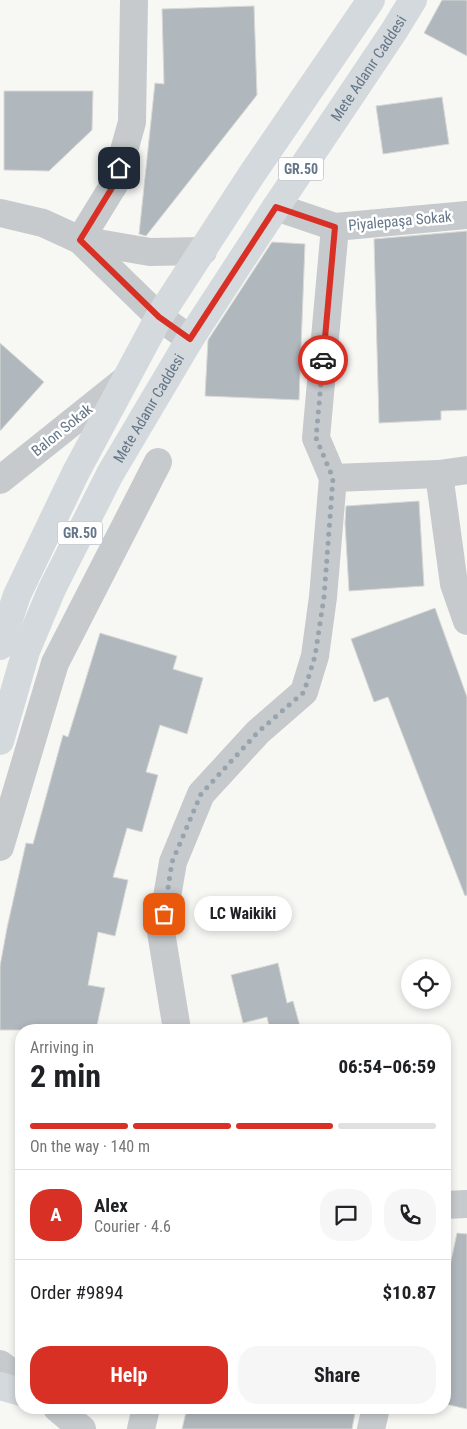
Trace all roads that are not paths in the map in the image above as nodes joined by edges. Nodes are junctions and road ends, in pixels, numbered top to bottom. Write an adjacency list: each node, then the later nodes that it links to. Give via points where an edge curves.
1 (134, 0): 8 (street, via 132,122 115,183)
2 (371, 0): 9 (main road, GR.50)
3 (412, 0): 4 (main road, Mete Adanır Caddesi / GR.50)
4 (276, 207): 7 (street, Piyalepaşa Sokak); 11 (main road, Mete Adanır Caddesi / GR.50)
5 (0, 214): 8 (street, via 43,223)
6 (467, 215): 7 (street, Piyalepaşa Sokak)
7 (335, 227): 16 (street, via 316,438)
8 (80, 240): 9 (street, via 150,252); 10 (street)
9 (203, 251): 10 (main road, GR.50)
10 (159, 317): 11 (street); 12 (main road, GR.50)
11 (190, 339): 20 (main road, Mete Adanır Caddesi / GR.50, via 110,474 52,589)
12 (125, 380): 17 (street, Balon Sokak); 19 (main road, GR.50, via 17,595)
13 (158, 462): 21 (street)
14 (467, 470): 15 (street)
15 (439, 474): 16 (street); 18 (street, via 454,584)
16 (333, 478): 24 (street, via 324,597 315,656 304,692 258,732 201,794 172,862 161,932)
17 (0, 480)
18 (467, 620)
19 (0, 646)
20 (26, 652): 21 (street); 22 (main road, Mete Adanır Caddesi / GR.50)
21 (55, 663): 23 (street)
22 (0, 741)
23 (0, 847)
24 (176, 1024)
25 (467, 1204): 26 (street)
26 (451, 1205)
27 (0, 1364): 28 (street)
28 (15, 1375)
29 (0, 1386): 30 (main road)
30 (15, 1390)
31 (64, 1414): 34 (street)
32 (145, 1414): 35 (street)
33 (375, 1414): 36 (street)
34 (82, 1429)
35 (141, 1429)
36 (371, 1429)

